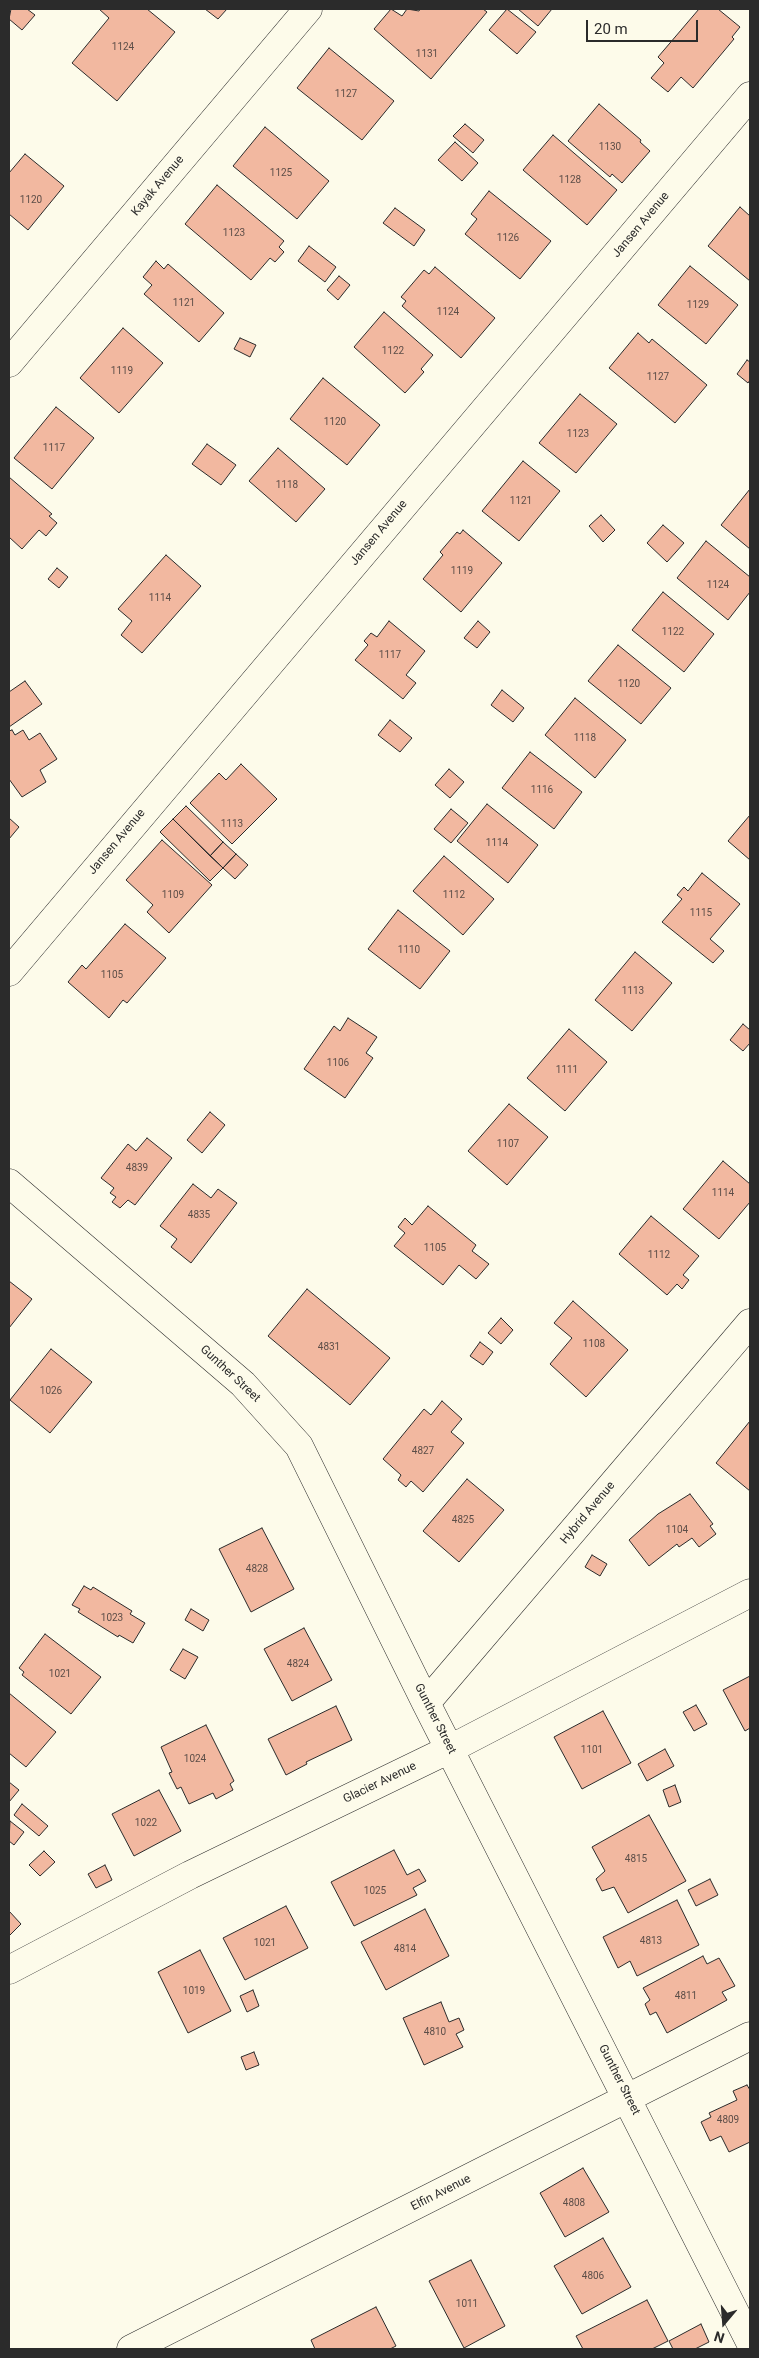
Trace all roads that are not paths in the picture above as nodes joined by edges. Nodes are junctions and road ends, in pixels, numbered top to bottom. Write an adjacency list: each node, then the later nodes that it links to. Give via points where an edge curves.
1 (308, 9): 3 (street, Kayak Avenue)
2 (750, 96): 4 (street, Jansen Avenue)
3 (9, 363)
4 (9, 972)
5 (9, 1183): 8 (street, Gunther Street, via 243,1384 299,1446)
6 (750, 1323): 8 (street, Hybrid Avenue)
7 (750, 1593): 9 (street, Glacier Avenue)
8 (426, 1703): 9 (street, Gunther Street)
9 (450, 1749): 10 (street, Glacier Avenue, via 190,1875); 12 (street, Gunther Street)
10 (9, 1970)
11 (750, 2036): 12 (street, Elfin Avenue)
12 (628, 2098): 13 (street, Gunther Street); 14 (street, Elfin Avenue)
13 (750, 2342)
14 (131, 2349)

